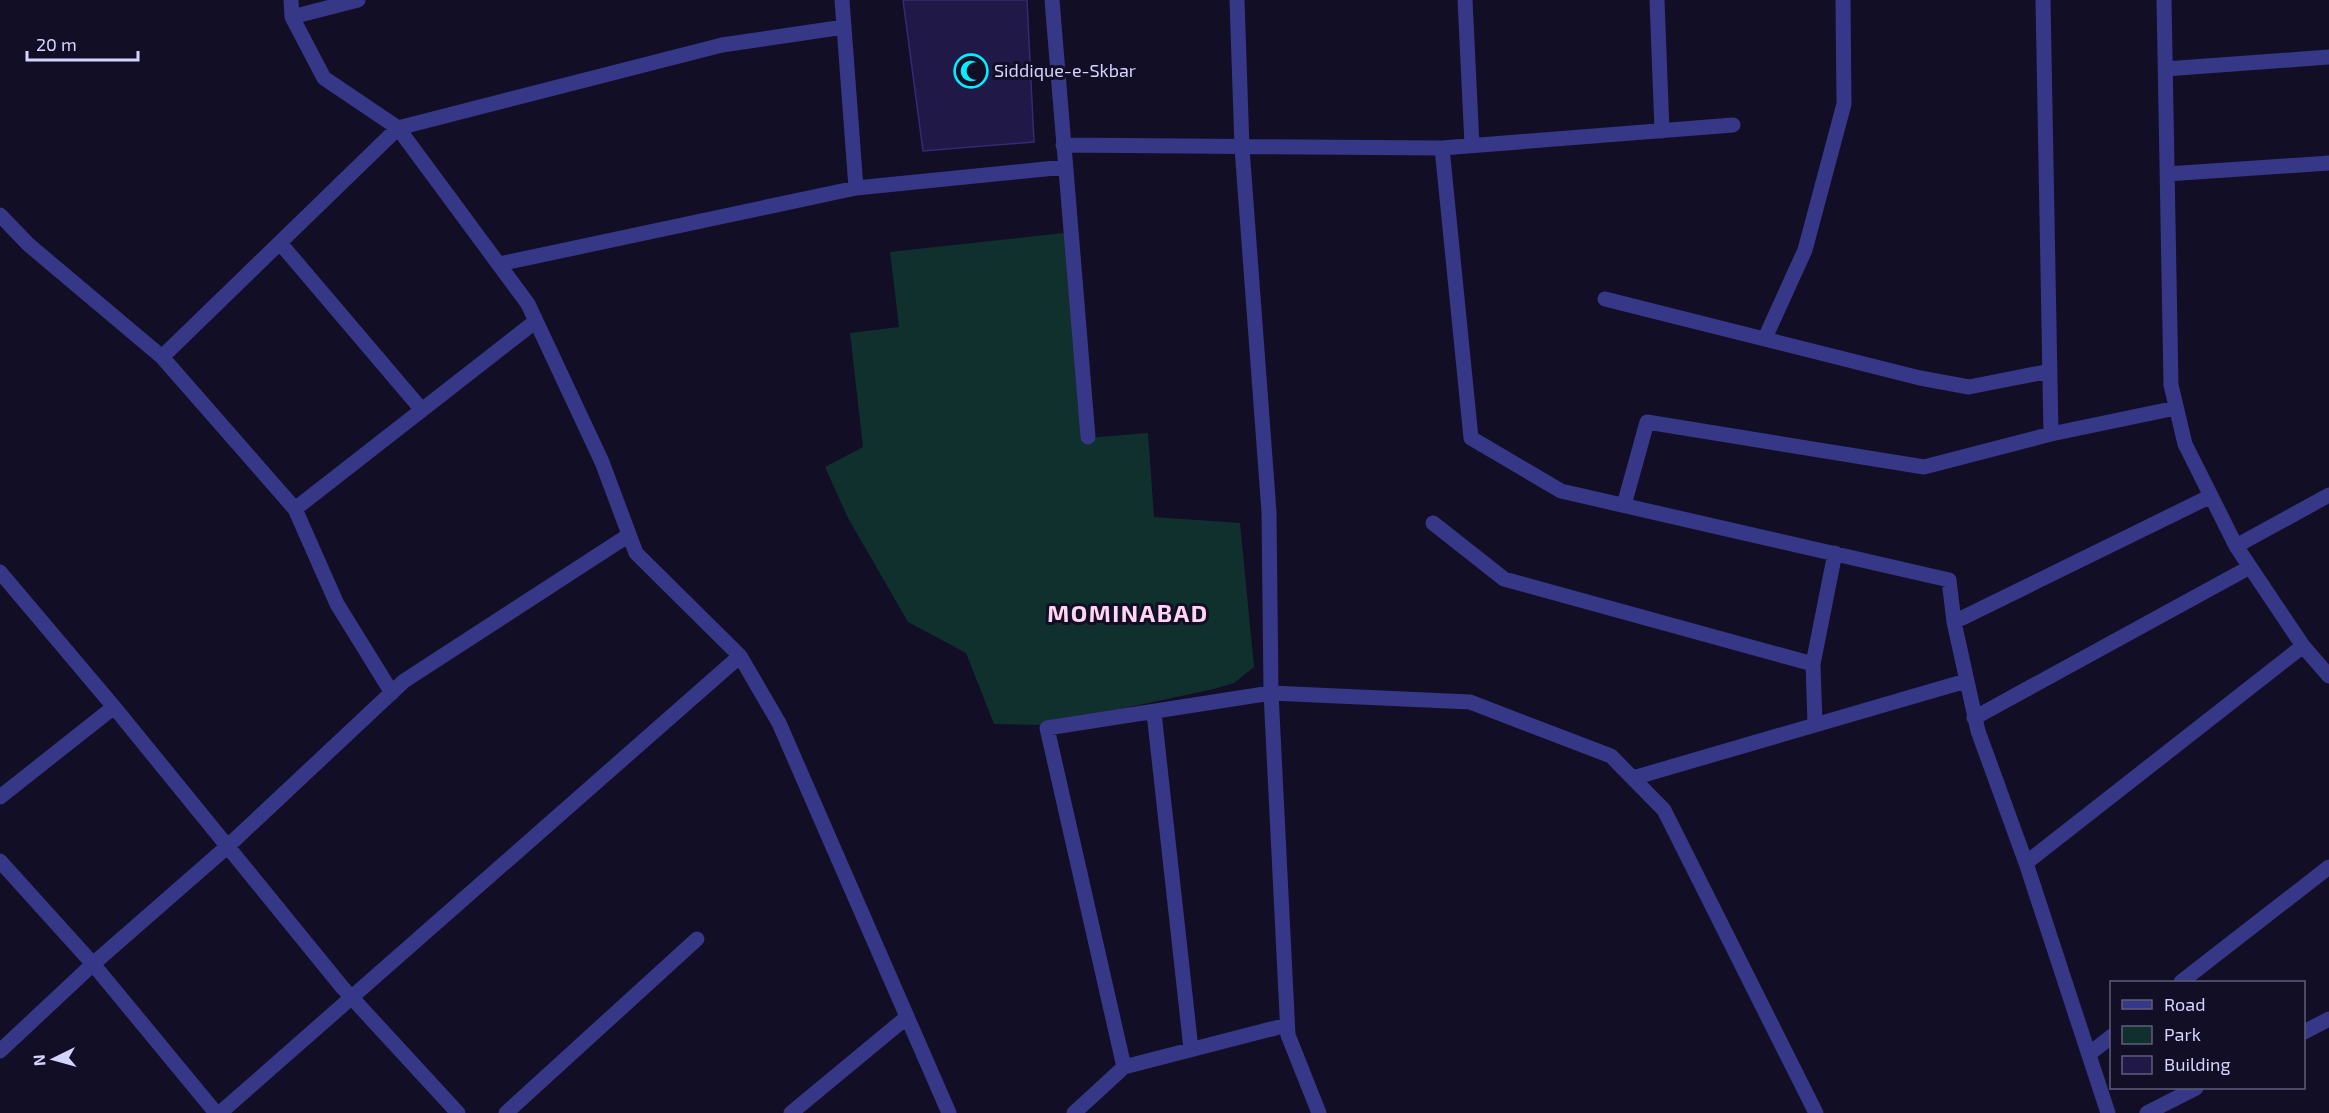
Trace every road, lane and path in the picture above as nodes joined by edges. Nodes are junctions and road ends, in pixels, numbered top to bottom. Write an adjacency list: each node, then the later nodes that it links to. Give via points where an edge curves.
1 (291, 0): 11 (street)
2 (358, 0): 11 (street)
3 (842, 0): 12 (street)
4 (1052, 0): 18 (street)
5 (1237, 0): 20 (street)
6 (1465, 0): 19 (street)
7 (1657, 0): 17 (street)
8 (1843, 0): 31 (street, via 1844,104 1806,250)
9 (2043, 0): 33 (street)
10 (2164, 0): 14 (street)
11 (292, 17): 16 (street, via 324,78)
12 (844, 27): 16 (street, via 722,45); 25 (street)
13 (2329, 57): 14 (street)
14 (2165, 69): 24 (street)
15 (1733, 125): 17 (street)
16 (398, 128): 27 (street); 28 (street)
17 (1662, 131): 19 (street)
18 (1063, 145): 20 (street); 23 (street)
19 (1472, 145): 21 (street)
20 (1242, 148): 21 (street); 55 (street, via 1269,512)
21 (1442, 148): 40 (street, via 1471,438 1561,491)
22 (2329, 163): 24 (street)
23 (1065, 167): 25 (street); 37 (street)
24 (2167, 174): 34 (street, via 2171,385)
25 (856, 188): 28 (street)
26 (0, 215): 32 (street, via 29,245)
27 (280, 243): 32 (street); 35 (street)
28 (499, 264): 30 (street)
29 (1605, 299): 31 (street)
30 (536, 321): 35 (street); 43 (street, via 603,462)
31 (1765, 338): 33 (street, via 1969,387)
32 (162, 357): 41 (street)
33 (2050, 371): 36 (street)
34 (2176, 408): 36 (street); 39 (street, via 2185,444)
35 (422, 410): 41 (street)
36 (2051, 434): 40 (street, via 1924,467 1647,422)
37 (1088, 437)
38 (2329, 495): 44 (street)
39 (2211, 496): 44 (street); 48 (street)
40 (1624, 506): 45 (street)
41 (295, 509): 54 (street, via 337,604)
42 (1433, 523): 51 (street, via 1504,579)
43 (629, 535): 50 (street, via 636,553); 54 (street, via 404,681)
44 (2236, 546): 46 (street)
45 (1834, 553): 48 (street, via 1949,580); 51 (street)
46 (2250, 567): 49 (street); 58 (street)
47 (0, 572): 56 (street)
48 (1954, 622): 53 (street)
49 (2303, 646): 52 (street); 64 (street)
50 (740, 656): 69 (street); 70 (street, via 779,723)
51 (1813, 664): 59 (street)
52 (2329, 676)
53 (1966, 681): 58 (street); 59 (street)
54 (392, 693): 62 (street)
55 (1271, 693): 57 (street); 60 (street, via 1470,702 1611,756); 72 (street)
56 (114, 707): 61 (street); 62 (street)
57 (1154, 713): 75 (street); 78 (street, via 1047,728)
58 (1974, 718): 64 (street)
59 (1815, 725): 60 (street)
60 (1633, 778): 87 (street, via 1664,810)
61 (0, 797)
62 (228, 846): 67 (street); 69 (street)
63 (0, 861): 67 (street)
64 (2025, 863): 77 (street)
65 (2329, 867): 68 (street)
66 (697, 939): 83 (street)
67 (93, 964): 76 (street); 81 (street)
68 (2182, 981)
69 (351, 998): 81 (street); 82 (street)
70 (907, 1017): 84 (street); 85 (street)
71 (2329, 1018): 73 (street)
72 (1287, 1024): 75 (street); 80 (street)
73 (2305, 1031)
74 (2110, 1038): 77 (street)
75 (1191, 1049): 78 (street)
76 (0, 1052)
77 (2089, 1054): 88 (street)
78 (1124, 1066): 86 (street)
79 (2194, 1089): 89 (street)
80 (1316, 1112)
81 (218, 1113)
82 (458, 1113)
83 (506, 1113)
84 (791, 1113)
85 (949, 1113)
86 (1074, 1113)
87 (1816, 1113)
88 (2108, 1113)
89 (2147, 1113)

